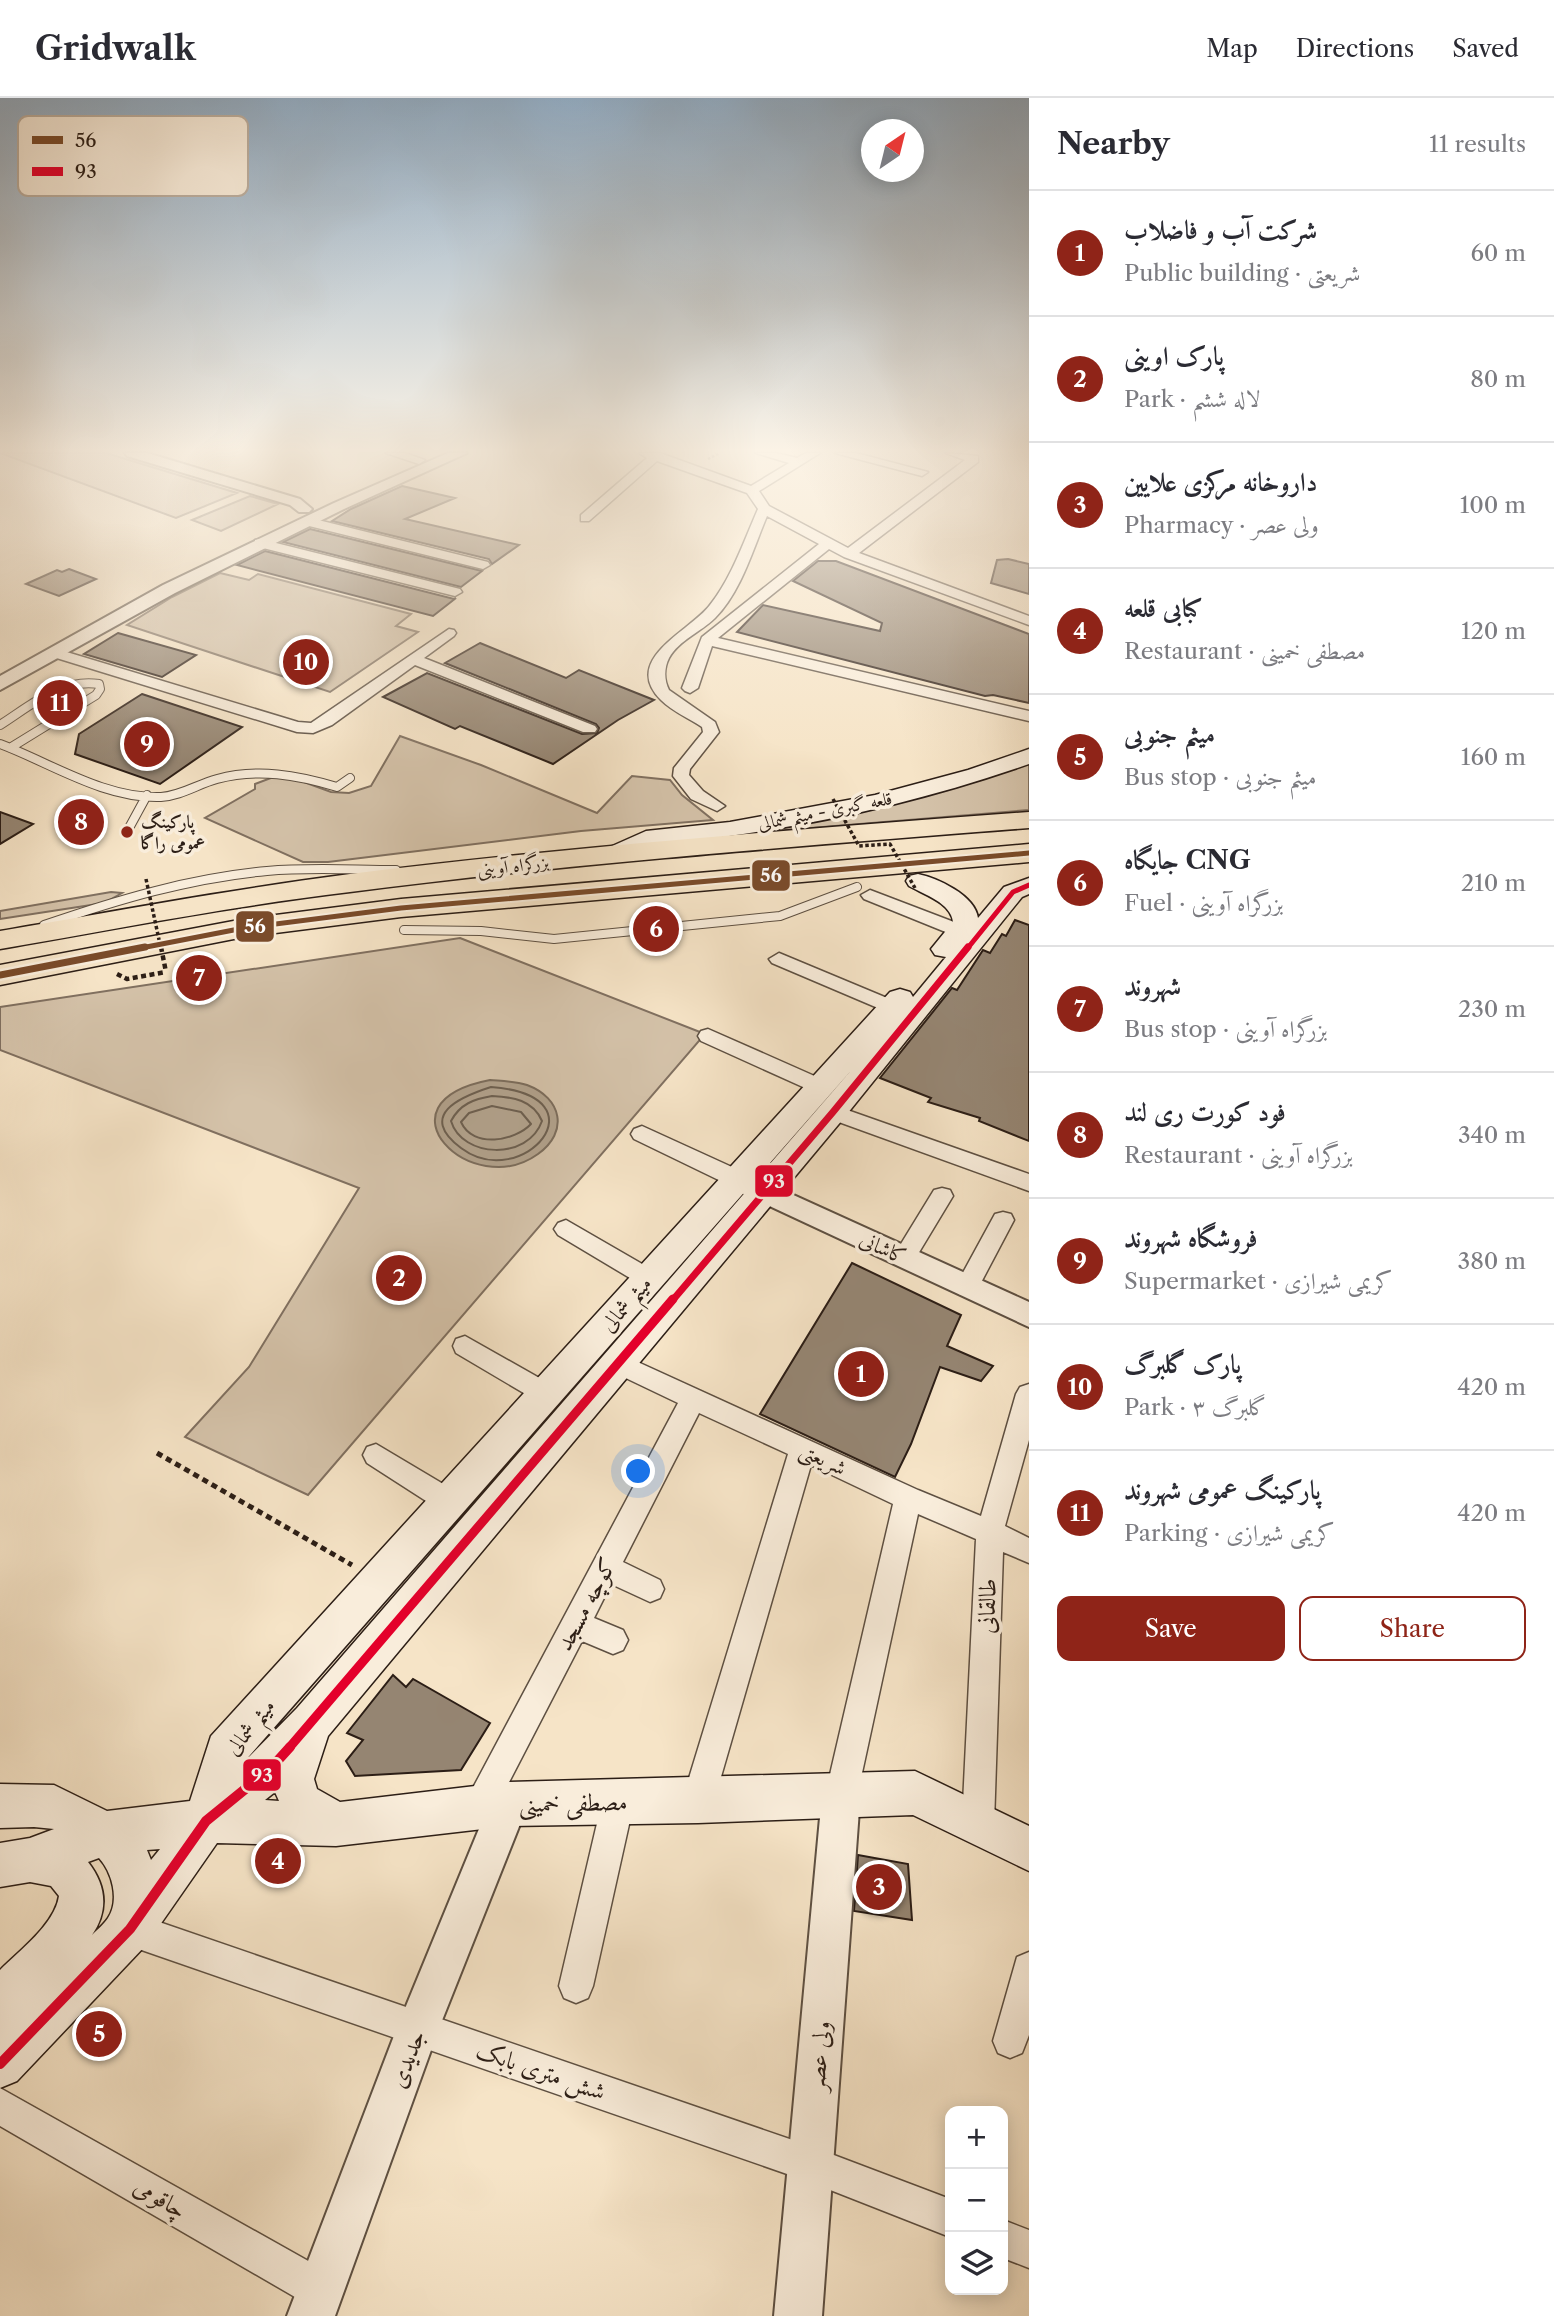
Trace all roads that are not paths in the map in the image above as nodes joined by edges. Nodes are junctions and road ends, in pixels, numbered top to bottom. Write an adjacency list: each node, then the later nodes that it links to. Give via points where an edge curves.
1 (201, 557): 10 (street)
2 (234, 557): 11 (street)
3 (314, 557): 9 (street)
4 (453, 557): 8 (street)
5 (742, 557): 28 (street, via 710,615 672,643 660,664 659,685 667,697 709,725 710,732 682,768 681,776 696,794)
6 (811, 557): 14 (street)
7 (856, 557): 12 (street)
8 (483, 565)
9 (455, 592)
10 (101, 608): 11 (street); 17 (street)
11 (123, 615): 15 (street)
12 (1029, 621)
13 (449, 633): 16 (street)
14 (708, 640): 19 (street); 20 (street)
15 (55, 653): 16 (street, via 297,727 326,722); 18 (street)
16 (413, 659): 22 (street)
17 (0, 666)
18 (0, 684)
19 (690, 688)
20 (1029, 716)
21 (0, 725): 24 (lane, via 67,685 81,680 99,684 96,695)
22 (589, 729)
23 (0, 744): 24 (lane)
24 (10, 748): 27 (lane, via 118,791)
25 (1029, 756): 31 (main road, قلعه گبری - میثم شمالی, via 877,802 755,825 646,838)
26 (350, 778): 27 (lane, via 337,787 297,775 257,771 162,797)
27 (147, 795): 30 (lane)
28 (717, 806)
29 (1029, 820): 31 (highway, بزرگراه آوینی)
30 (129, 828)
31 (619, 852): 38 (highway, بزرگراه آوینی, via 241,898)
32 (1029, 853): 40 (highway, بزرگراه آوینی, via 401,908 244,928)
33 (1029, 871): 34 (highway)
34 (917, 884): 36 (highway); 37 (main road, via 956,902 965,912 966,923)
35 (1029, 886): 44 (main road, میثم شمالی, via 1013,892)
36 (864, 891): 37 (street); 41 (highway, via 404,930 113,971)
37 (960, 931): 42 (main road, میثم شمالی)
38 (2, 940)
39 (779, 958): 42 (street)
40 (0, 975)
41 (0, 981)
42 (892, 1007): 44 (main road, میثم شمالی)
43 (708, 1036): 44 (street)
44 (827, 1099): 46 (street); 47 (main road, میثم شمالی)
45 (642, 1134): 47 (street)
46 (1029, 1183)
47 (751, 1185): 51 (street, کاشانی); 52 (main road, میثم شمالی); 56 (main road, میثم شمالی)
48 (942, 1196): 51 (street)
49 (1003, 1220): 53 (street)
50 (566, 1229): 52 (street)
51 (904, 1258): 53 (street, کاشانی)
52 (648, 1278): 58 (main road, میثم شمالی)
53 (967, 1287): 54 (street, کاشانی)
54 (1029, 1315)
55 (464, 1346): 58 (street)
56 (618, 1363): 59 (street, شریعتی); 70 (main road, میثم شمالی)
57 (1029, 1394): 64 (street, طالقانی)
58 (548, 1395): 63 (main road, میثم شمالی)
59 (694, 1398): 60 (street, شریعتی); 66 (street, کوچه مسجد)
60 (803, 1449): 62 (street, شریعتی); 72 (street)
61 (376, 1455): 63 (street)
62 (908, 1498): 64 (street, شریعتی); 71 (street)
63 (450, 1502): 76 (main road, میثم شمالی, via 226,1751)
64 (990, 1532): 65 (street, شریعتی); 78 (street, طالقانی)
65 (1029, 1551)
66 (605, 1567): 67 (street); 68 (street, کوچه مسجد)
67 (650, 1589)
68 (575, 1623): 69 (street); 75 (street, کوچه مسجد)
69 (613, 1640)
70 (312, 1722): 76 (main road, میثم شمالی, via 271,1768); 77 (main road, via 292,1779 302,1804)
71 (841, 1796): 72 (main road, مصطفی خمینی); 78 (main road, مصطفی خمینی, via 915,1793); 90 (street, ولی عصر)
72 (698, 1801): 73 (main road, مصطفی خمینی)
73 (618, 1802): 75 (main road, مصطفی خمینی); 84 (street)
74 (0, 1806): 79 (main road, via 53,1807)
75 (493, 1807): 77 (main road, مصطفی خمینی); 86 (street, جدیدی)
76 (206, 1821): 77 (main road, مصطفی خمینی); 79 (main road, مصطفی خمینی); 82 (main road)
77 (336, 1824)
78 (978, 1824): 80 (main road, مصطفی خمینی)
79 (107, 1833): 81 (main road, مصطفی خمینی); 82 (main road, via 127,1854 134,1874 136,1898)
80 (1029, 1849)
81 (15, 1863): 85 (main road, via 63,1865 82,1890 79,1914 60,1941)
82 (130, 1929): 86 (street, شش متری بابک); 88 (main road)
83 (1029, 1969): 87 (street)
84 (576, 1986)
85 (0, 2005)
86 (418, 2028): 90 (street, شش متری بابک); 94 (street, جدیدی)
87 (1010, 2041)
88 (0, 2064)
89 (0, 2106): 94 (street, چاقومی)
90 (810, 2164): 91 (street, شش متری بابک); 95 (street, ولی عصر)
91 (945, 2216)
92 (1008, 2241): 93 (street)
93 (1029, 2249)
94 (316, 2303)
95 (798, 2316)

